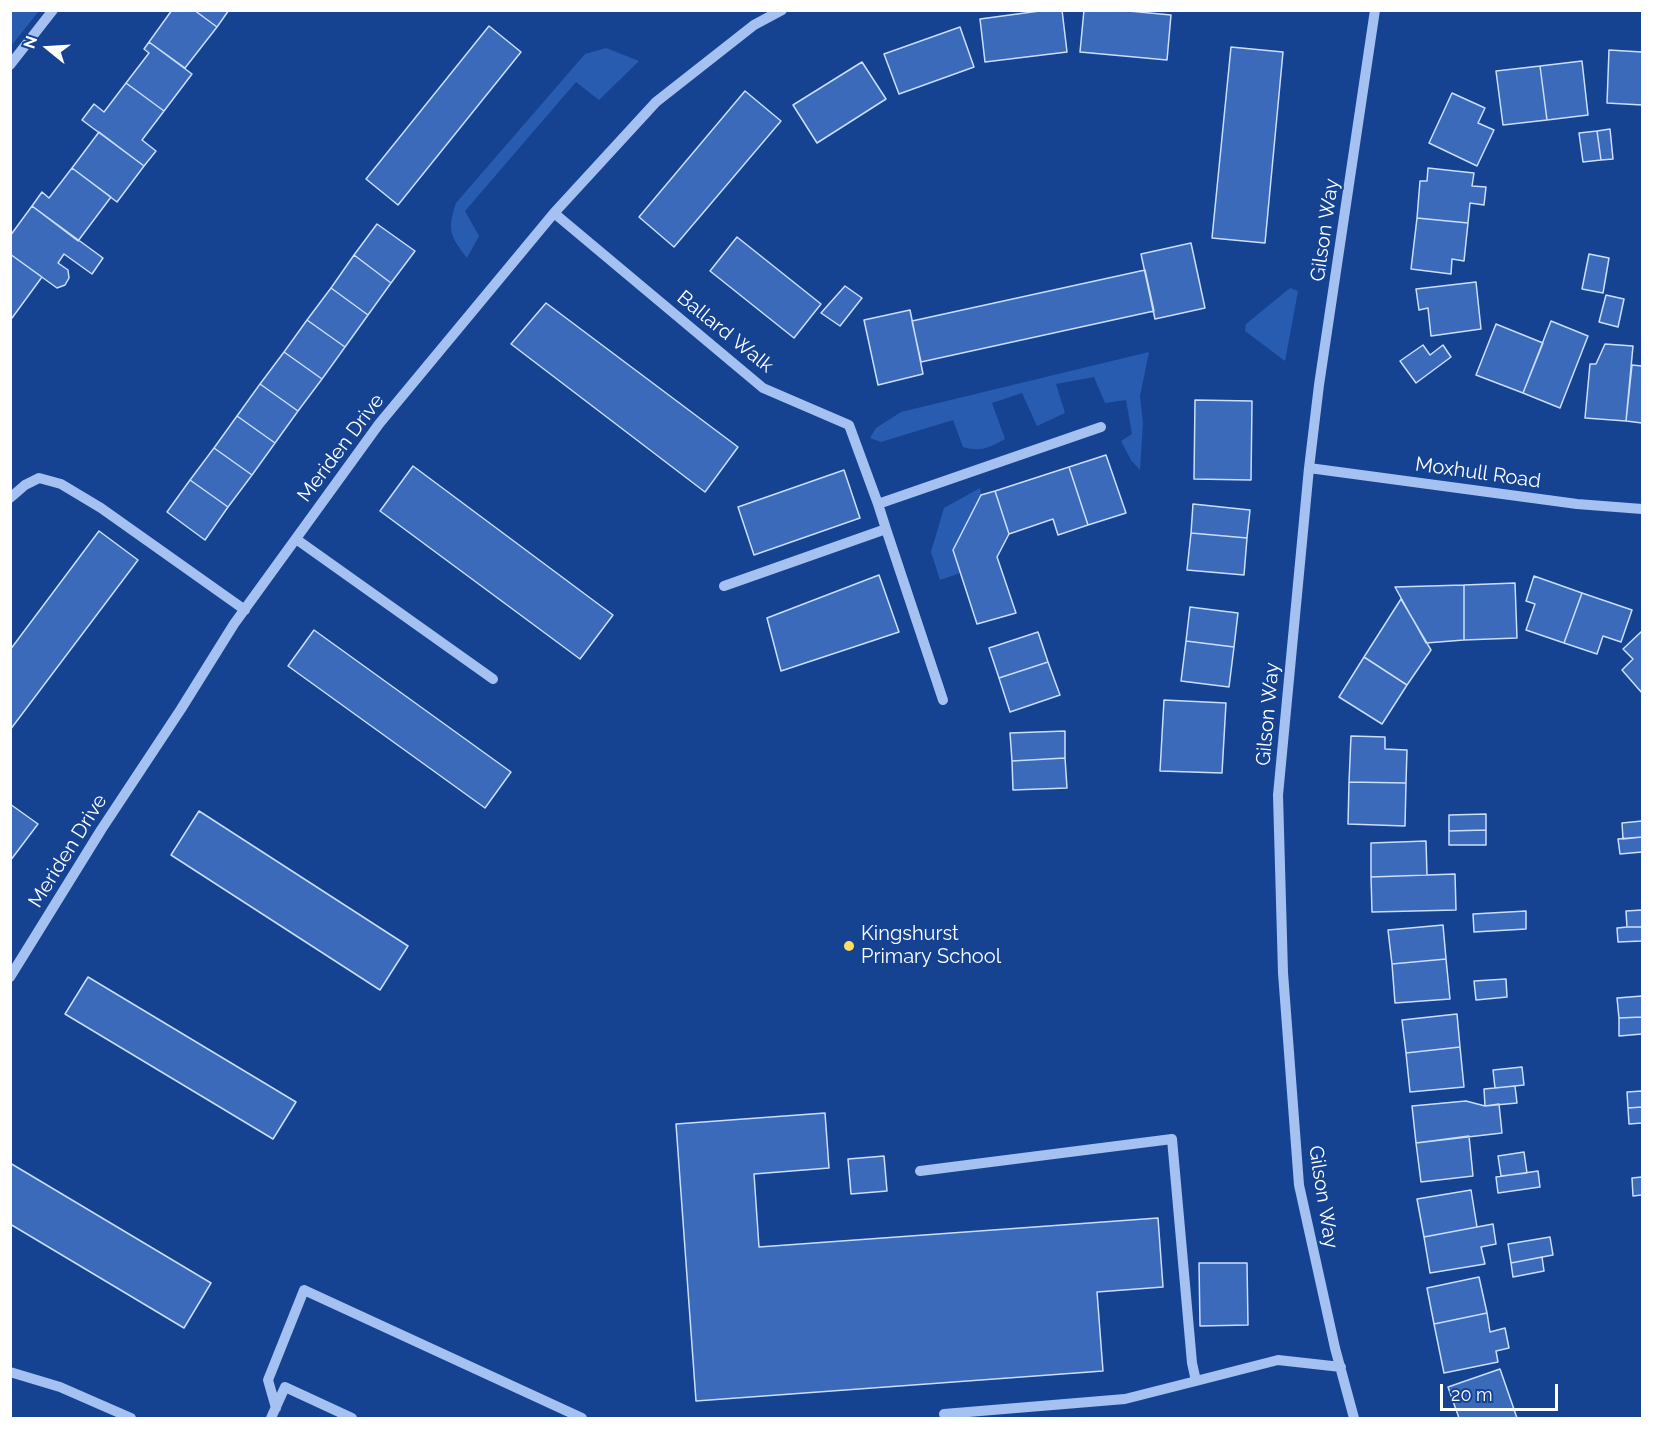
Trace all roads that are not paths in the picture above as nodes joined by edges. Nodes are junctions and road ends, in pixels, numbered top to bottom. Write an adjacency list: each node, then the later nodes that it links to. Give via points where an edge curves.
1 (53, 10): 4 (street)
2 (782, 10): 5 (street, Meriden Drive, via 753,25 656,102)
3 (1375, 10): 7 (street, Gilson Way)
4 (10, 65)
5 (554, 213): 9 (street, Ballard Walk, via 763,388 849,425); 12 (street, Meriden Drive, via 379,424)
6 (1101, 427): 9 (street)
7 (1309, 468): 10 (street, Moxhull Road); 19 (street, Gilson Way, via 1278,795 1283,961 1299,1185)
8 (10, 498): 14 (street, via 39,478 61,484)
9 (878, 504): 11 (street, Ballard Walk)
10 (1642, 509)
11 (886, 529): 13 (street); 16 (street, Ballard Walk)
12 (296, 539): 14 (street, Meriden Drive); 15 (street)
13 (724, 586)
14 (245, 610): 17 (street, Meriden Drive)
15 (493, 679)
16 (943, 700)
17 (10, 977)
18 (920, 1171): 21 (street, via 1172,1139)
19 (1341, 1367): 21 (street, via 1278,1360); 27 (street, Gilson Way)
20 (10, 1372): 24 (street, via 60,1388)
21 (1196, 1382): 23 (street, via 1125,1400)
22 (273, 1413): 25 (street, via 285,1387); 26 (street, via 268,1380 304,1290)
23 (944, 1414)
24 (131, 1419)
25 (352, 1419)
26 (582, 1419)
27 (1354, 1419)

